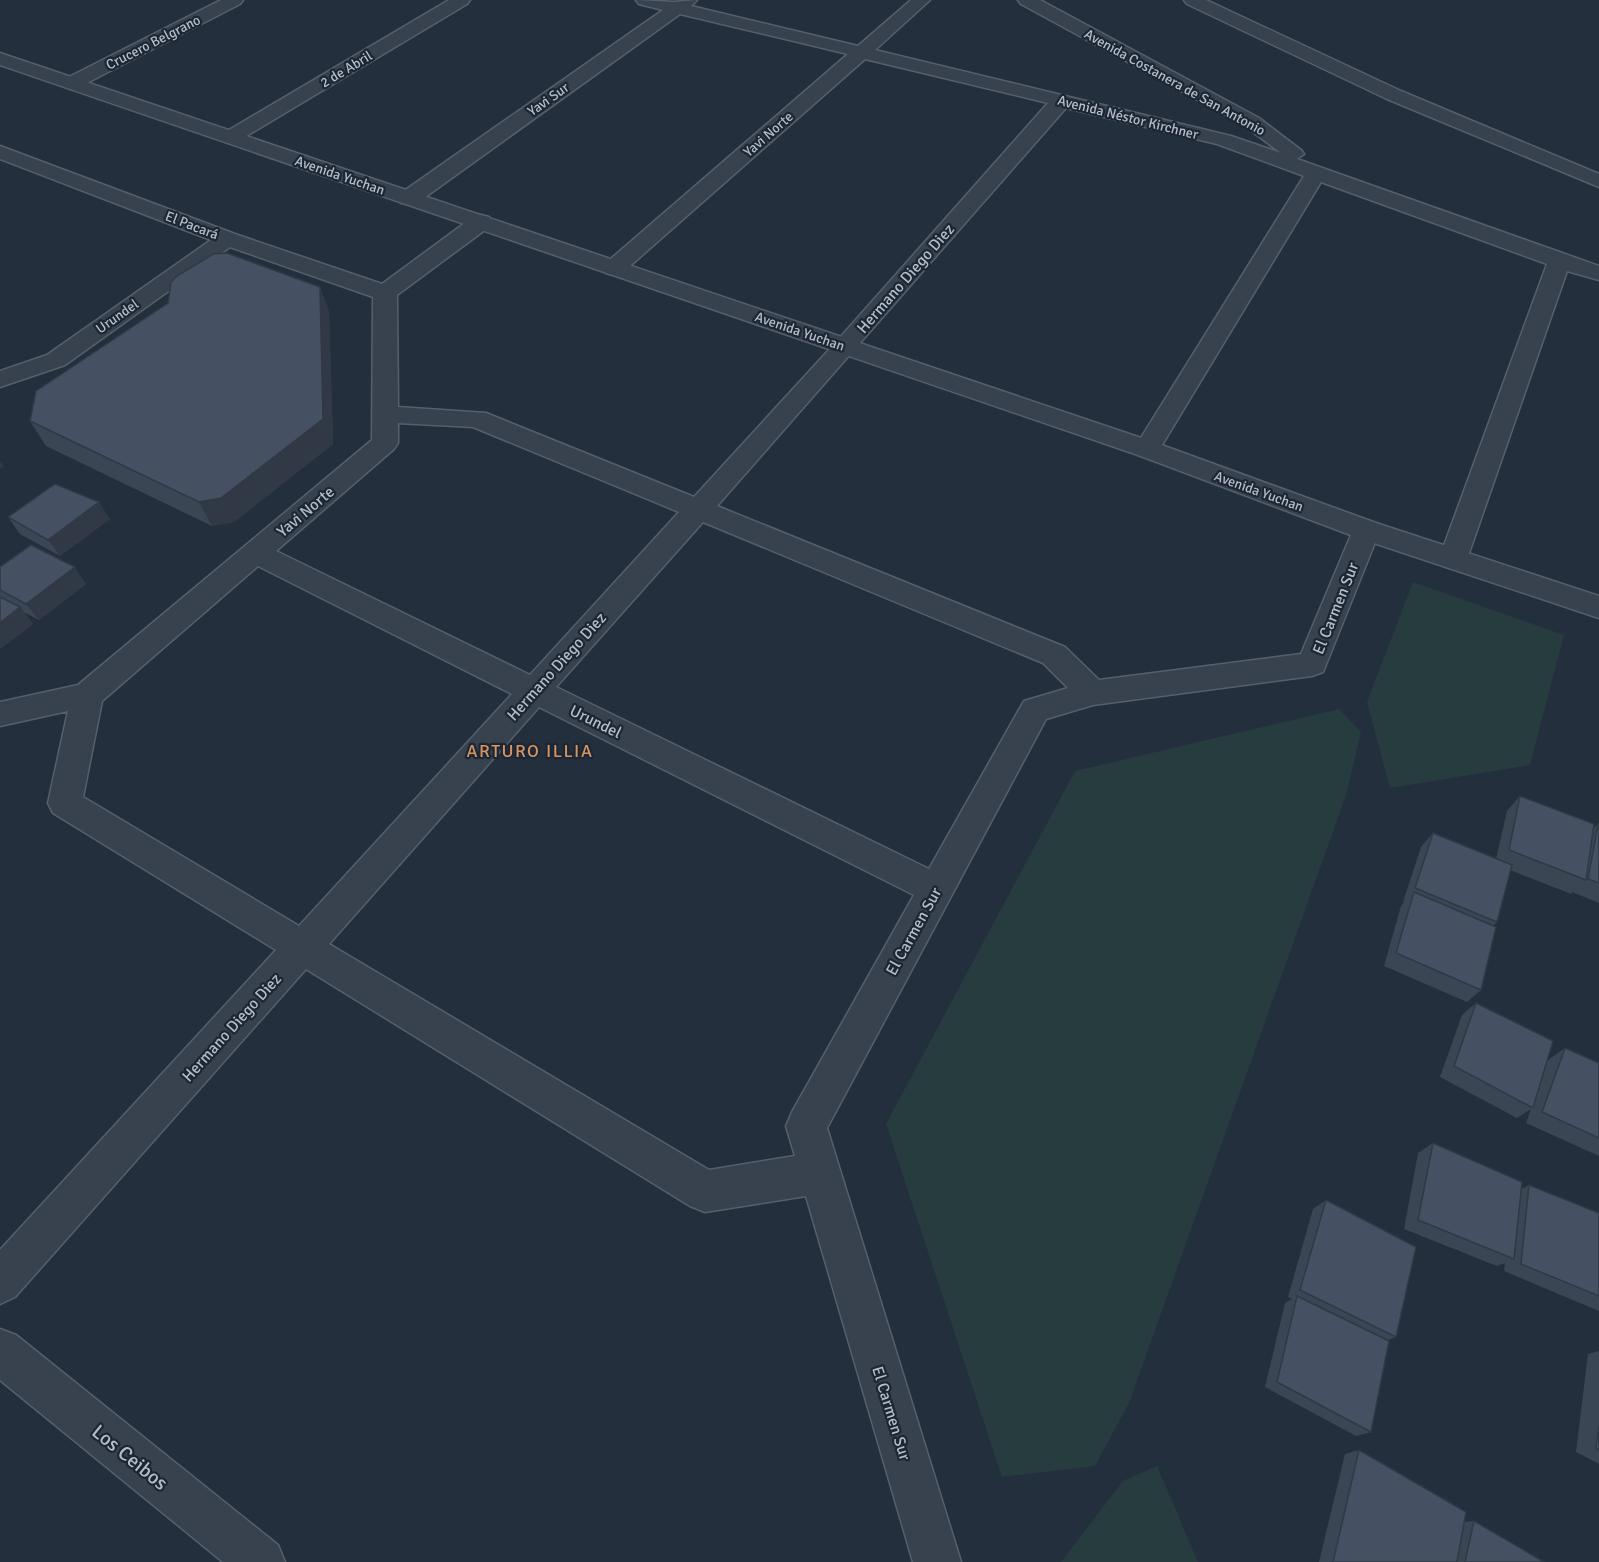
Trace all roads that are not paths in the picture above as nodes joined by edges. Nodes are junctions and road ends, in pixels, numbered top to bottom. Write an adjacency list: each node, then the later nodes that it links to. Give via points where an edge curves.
1 (234, 0): 10 (street, Crucero Belgrano)
2 (461, 0): 12 (street, 2 de Abril)
3 (645, 0): 7 (street, Avenida Néstor Kirchner)
4 (921, 0): 8 (street, Yavi Norte)
5 (1027, 0): 14 (street, Avenida Costanera de San Antonio, via 1252,122)
6 (1193, 0): 15 (street, via 1519,149)
7 (682, 4): 8 (street, Avenida Néstor Kirchner); 16 (street, Yavi Sur)
8 (861, 52): 11 (street, Avenida Néstor Kirchner); 20 (street, Yavi Norte)
9 (0, 59): 10 (street, Avenida Yuchan)
10 (72, 83): 12 (street, Avenida Yuchan)
11 (1061, 101): 14 (street, Avenida Néstor Kirchner, via 1224,140); 23 (street, Hermano Diego Diez)
12 (231, 137): 16 (street, Avenida Yuchan)
13 (0, 152): 18 (street, El Pacará)
14 (1317, 172): 19 (street, Avenida Néstor Kirchner); 26 (street)
15 (1599, 181)
16 (409, 198): 17 (street, Avenida Yuchan)
17 (481, 222): 20 (street, Avenida Yuchan); 22 (street)
18 (227, 239): 22 (street, El Pacará); 24 (street, Urundel, via 56,360)
19 (1559, 261): 21 (street, Avenida Néstor Kirchner); 30 (street)
20 (614, 268): 23 (street, Avenida Yuchan)
21 (1599, 273)
22 (385, 293): 25 (street, Yavi Norte)
23 (846, 346): 26 (street, Avenida Yuchan); 27 (street, Hermano Diego Diez)
24 (0, 379)
25 (386, 414): 27 (street, via 477,418); 29 (street, Yavi Norte, via 385,443)
26 (1147, 449): 28 (street, Avenida Yuchan)
27 (698, 509): 32 (street, Hermano Diego Diez); 33 (street, via 1054,656)
28 (1366, 530): 30 (street, Avenida Yuchan); 33 (street, El Carmen Sur, via 1312,664)
29 (255, 553): 32 (street, Urundel); 34 (street, Yavi Norte)
30 (1454, 559): 31 (street, Avenida Yuchan)
31 (1599, 607)
32 (535, 691): 36 (street, Urundel); 37 (street, Hermano Diego Diez)
33 (1093, 693): 36 (street, El Carmen Sur, via 1035,710)
34 (87, 695): 35 (street, Yavi Norte); 37 (street, via 65,803)
35 (0, 714)
36 (936, 889): 38 (street, El Carmen Sur, via 806,1126)
37 (302, 947): 38 (street, via 705,1191); 39 (street, Hermano Diego Diez)
38 (820, 1173): 42 (street, El Carmen Sur)
39 (0, 1282)
40 (0, 1351): 41 (street, Los Ceibos)
41 (261, 1562)
42 (938, 1562)

